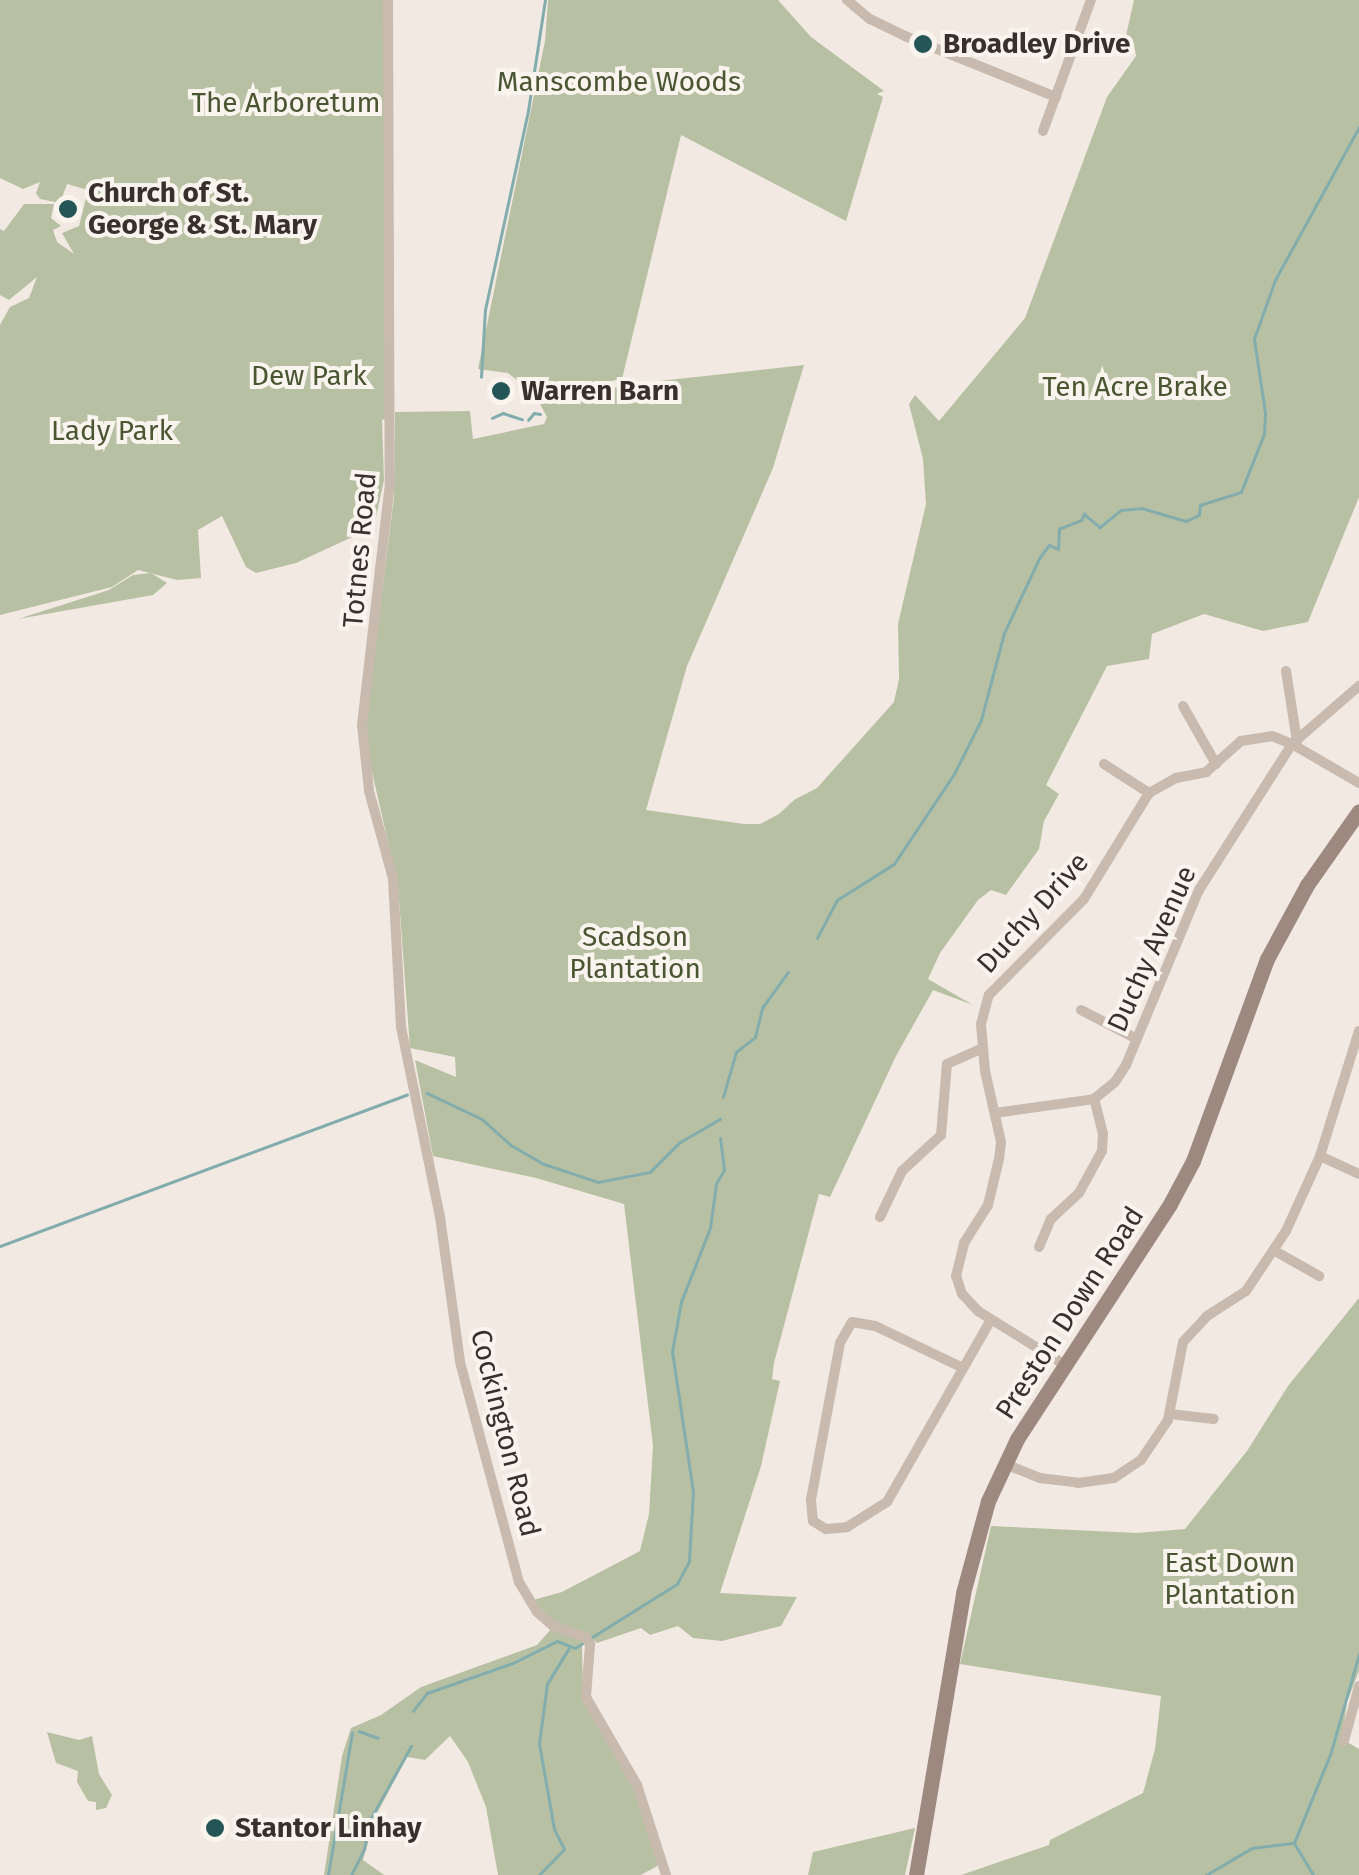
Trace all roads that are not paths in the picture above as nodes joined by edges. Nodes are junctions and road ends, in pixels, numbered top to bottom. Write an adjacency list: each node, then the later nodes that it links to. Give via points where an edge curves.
1 (388, 0): 20 (street, Totnes Road, via 390,483 362,725 369,790 392,870 401,1027)
2 (846, 0): 4 (street, via 905,36)
3 (1092, 0): 4 (street)
4 (1056, 97): 5 (street)
5 (1043, 131)
6 (1286, 671): 9 (street)
7 (1359, 686): 9 (street)
8 (1183, 706): 11 (street)
9 (1295, 742): 11 (street, via 1272,736 1241,741); 12 (street); 17 (street, Duchy Avenue, via 1198,890)
10 (1104, 764): 13 (street)
11 (1216, 764): 13 (street)
12 (1359, 783)
13 (1149, 792): 18 (street, Duchy Drive, via 1084,899 990,995 981,1024)
14 (1359, 810): 30 (street, Preston Down Road, via 1272,948 1193,1161)
15 (1082, 1010): 17 (street)
16 (1359, 1031): 19 (street)
17 (1135, 1038): 21 (street, Duchy Avenue, via 1126,1065)
18 (983, 1048): 22 (street, Duchy Drive); 25 (street, via 947,1064 940,1134 902,1171)
19 (1355, 1053): 23 (street)
20 (416, 1098): 37 (street, Cockington Road, via 460,1362 519,1582 536,1612 590,1644 586,1697 637,1785)
21 (1094, 1099): 22 (street); 26 (street, via 1102,1151 1080,1194 1051,1219)
22 (995, 1113): 29 (street, Duchy Drive, via 1001,1142 994,1179 956,1276 962,1294)
23 (1320, 1156): 24 (street); 27 (street)
24 (1359, 1174)
25 (880, 1217)
26 (1040, 1247)
27 (1275, 1252): 28 (street); 32 (street, via 1246,1291 1183,1342)
28 (1319, 1276)
29 (990, 1320): 30 (street, Duchy Drive); 31 (street)
30 (1065, 1365): 34 (street, Preston Down Road)
31 (961, 1367): 31 (street, via 887,1502 847,1527 826,1529 814,1520 811,1500 840,1343 852,1322 875,1326)
32 (1170, 1414): 33 (street); 34 (street, via 1141,1460 1098,1483 1040,1478)
33 (1214, 1419)
34 (1004, 1464): 38 (street, Preston Down Road, via 964,1593)
35 (1359, 1686): 36 (street)
36 (1344, 1741)
37 (666, 1875)
38 (916, 1875)

